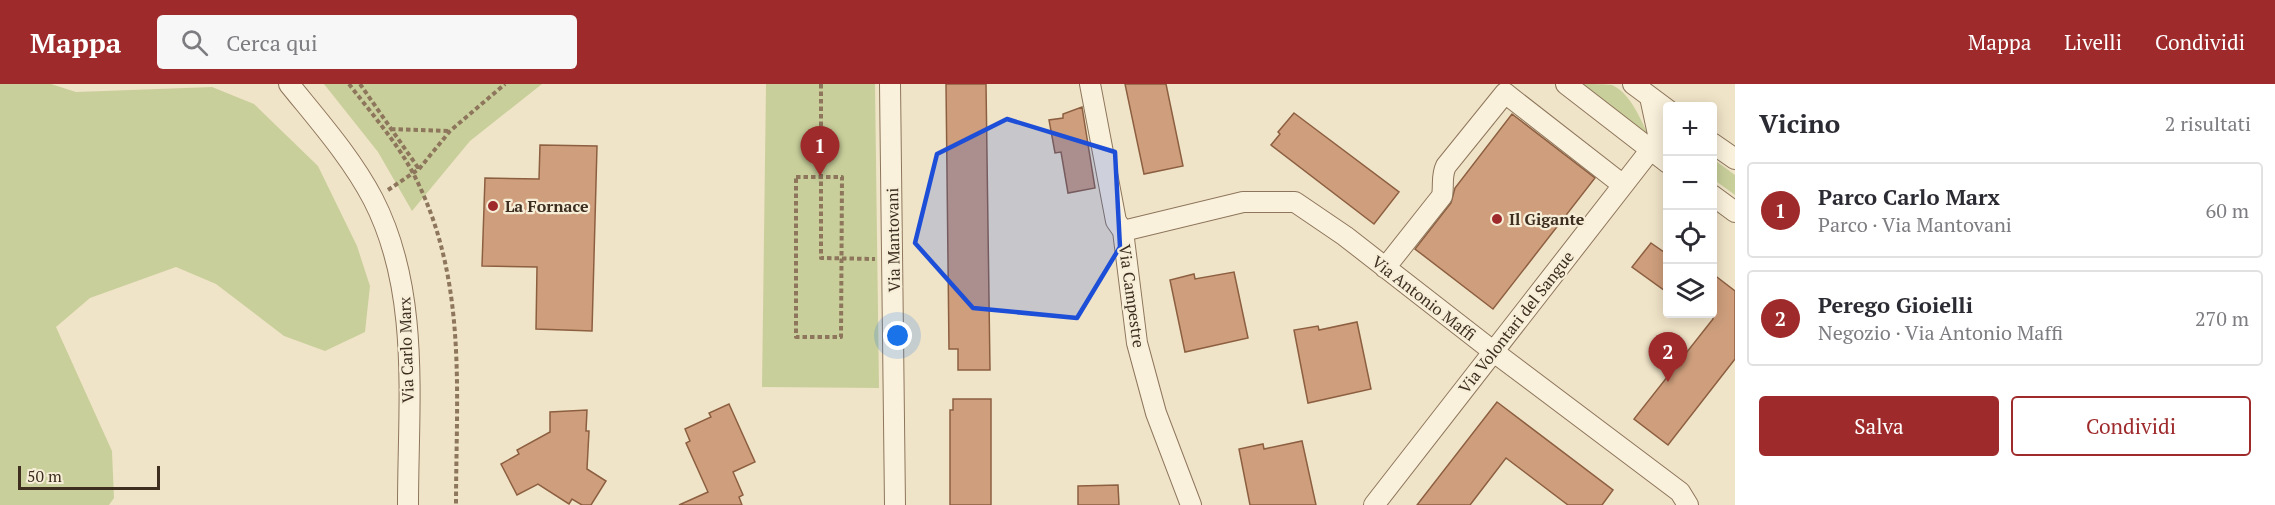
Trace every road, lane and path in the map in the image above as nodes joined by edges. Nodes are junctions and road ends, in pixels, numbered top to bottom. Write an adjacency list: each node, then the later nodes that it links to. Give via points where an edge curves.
1 (289, 84): 22 (street, Via Carlo Marx, via 344,153)
2 (349, 84): 18 (path)
3 (360, 84): 13 (path)
4 (505, 84): 14 (path)
5 (821, 84): 19 (path)
6 (890, 84): 26 (street, Via Mantovani)
7 (1090, 84): 24 (street, Via Campestre, via 1116,221)
8 (1566, 84): 15 (street)
9 (1633, 84): 11 (street)
10 (1503, 88): 20 (street); 27 (street, via 1446,166 1442,196)
11 (1650, 97): 12 (street); 15 (street)
12 (1663, 106)
13 (391, 129): 14 (path); 17 (path)
14 (450, 131): 17 (path)
15 (1659, 142): 16 (street); 20 (street, Via Volontari del Sangue)
16 (1665, 156)
17 (418, 169): 18 (path)
18 (413, 173): 22 (path); 30 (path, via 441,243 453,298)
19 (821, 177): 25 (path, via 821,258); 25 (path, via 842,177); 25 (path, via 796,177 796,337 842,337)
20 (1623, 185): 28 (street, Via Volontari del Sangue)
21 (1717, 198): 23 (street)
22 (374, 200): 29 (street, Via Carlo Marx, via 394,251 405,296)
23 (1735, 212)
24 (1123, 231): 27 (street, Via Antonio Maffi, via 1244,202 1295,202); 32 (street, Via Campestre, via 1137,343 1156,413)
25 (842, 258): 26 (path)
26 (893, 258): 31 (street, Via Mantovani)
27 (1385, 268): 28 (street, Via Antonio Maffi)
28 (1494, 352): 33 (street, Via Volontari del Sangue); 34 (street, Via Antonio Maffi, via 1680,492)
29 (408, 505)
30 (456, 505)
31 (896, 505)
32 (1191, 505)
33 (1374, 505)
34 (1688, 505)

